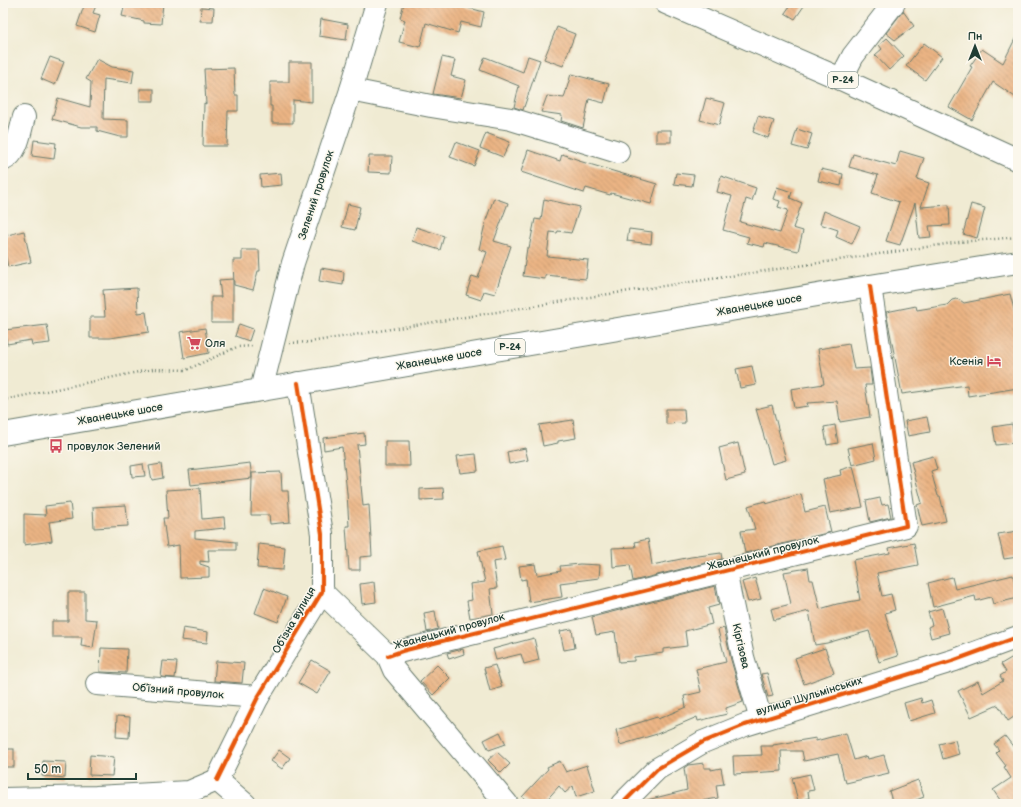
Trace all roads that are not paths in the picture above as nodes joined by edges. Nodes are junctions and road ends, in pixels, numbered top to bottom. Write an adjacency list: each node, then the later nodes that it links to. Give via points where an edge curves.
1 (377, 3): 5 (street, Зелений провулок)
2 (666, 3): 4 (street, Р-24)
3 (894, 3): 4 (street, via 853,56)
4 (841, 79): 9 (street, Р-24)
5 (351, 90): 7 (street, via 512,119); 13 (street, Зелений провулок, via 293,263)
6 (24, 117): 8 (street, via 13,151)
7 (618, 152)
8 (3, 160)
9 (1018, 160)
10 (1018, 262): 11 (street, Жванецьке шосе / Р-24)
11 (870, 286): 12 (street, Жванецьке шосе / Р-24); 15 (street, Жванецький провулок, via 906,526)
12 (298, 383): 13 (street, Жванецьке шосе / Р-24); 16 (street, Обʼїзна вулиця, via 322,534)
13 (261, 390): 14 (street, Жванецьке шосе / Р-24)
14 (3, 434)
15 (725, 571): 18 (street, Жванецький провулок); 21 (street, Кіргізова, via 743,657)
16 (322, 592): 18 (street, Обʼїзна вулиця); 20 (street, Обʼїзна вулиця)
17 (1018, 637): 21 (street, вулиця Шульмінських, via 955,660)
18 (388, 656): 26 (street, Обʼїзна вулиця, via 394,670)
19 (97, 684): 20 (street, Обʼїзний провулок)
20 (258, 697): 22 (street, Обʼїзна вулиця)
21 (762, 720): 27 (street, вулиця Шульмінських, via 703,742 657,769)
22 (217, 780): 24 (street, via 189,792); 25 (street)
23 (3, 799): 24 (street)
24 (95, 800)
25 (245, 804)
26 (508, 804)
27 (622, 804)

